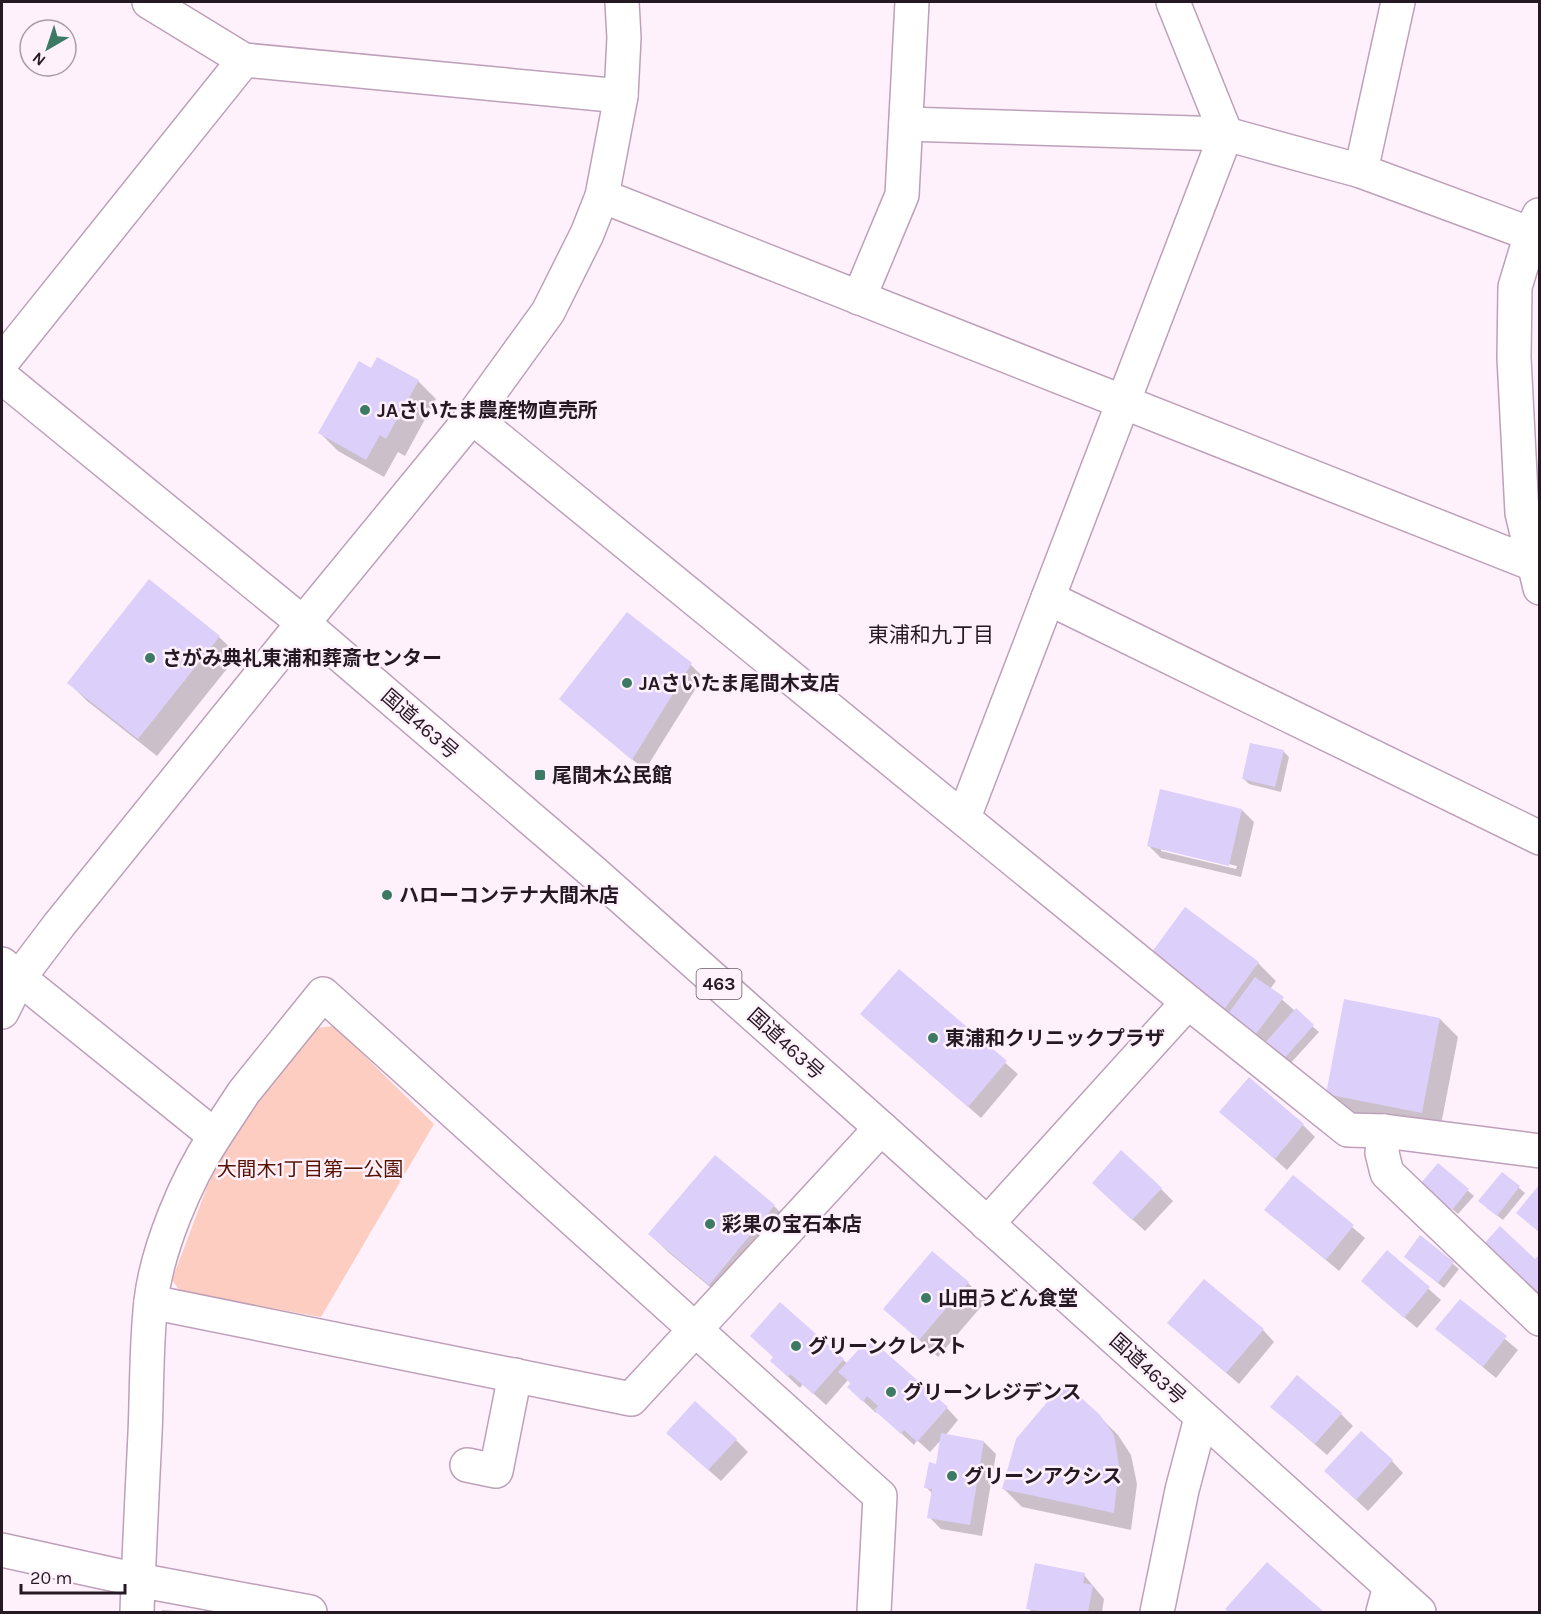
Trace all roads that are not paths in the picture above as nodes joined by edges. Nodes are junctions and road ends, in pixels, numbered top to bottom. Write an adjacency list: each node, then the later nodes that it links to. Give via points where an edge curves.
1 (149, 2): 6 (main road)
2 (622, 2): 7 (main road)
3 (912, 2): 8 (main road)
4 (1173, 2): 9 (main road)
5 (1398, 2): 10 (main road)
6 (244, 60): 7 (main road); 15 (main road)
7 (621, 96): 11 (main road)
8 (906, 124): 9 (main road); 13 (main road, via 902,195)
9 (1226, 134): 10 (main road); 17 (main road)
10 (1361, 171): 12 (main road)
11 (602, 196): 13 (main road); 18 (main road, via 548,312)
12 (1535, 223): 14 (main road, via 1515,286)
13 (860, 298): 17 (main road)
14 (1527, 359): 19 (main road)
15 (2, 362)
16 (2, 377): 22 (main road, 国道463号 / 463)
17 (1124, 402): 20 (main road); 21 (main road)
18 (472, 417): 22 (main road); 23 (main road)
19 (1531, 512): 20 (main road)
20 (1536, 576)
21 (1048, 597): 23 (main road); 24 (main road)
22 (303, 623): 25 (main road, via 59,925); 28 (main road, 国道463号 / 463)
23 (964, 817): 26 (main road)
24 (1539, 838)
25 (10, 971): 27 (main road); 30 (main road)
26 (1188, 1002): 29 (main road, via 1348,1131); 32 (main road)
27 (2, 1012)
28 (881, 1128): 32 (main road, 国道463号 / 463); 35 (main road)
29 (1384, 1131): 31 (main road); 34 (main road, via 1382,1153 1387,1173)
30 (215, 1136): 33 (main road, via 173,1223); 35 (main road, via 244,1092 323,994)
31 (1539, 1151)
32 (987, 1224): 37 (main road, 国道463号 / 463)
33 (151, 1302): 36 (main road); 40 (main road)
34 (1539, 1319)
35 (697, 1330): 36 (main road, via 632,1399); 44 (main road, via 880,1496)
36 (515, 1375): 38 (main road, via 496,1471)
37 (1201, 1418): 41 (main road, 国道463号 / 463); 45 (main road)
38 (467, 1465)
39 (2, 1550): 40 (main road)
40 (138, 1580): 42 (main road); 43 (main road)
41 (1387, 1599): 46 (main road, 国道463号 / 463)
42 (137, 1612)
43 (310, 1612)
44 (874, 1612)
45 (1157, 1612)
46 (1419, 1612)

